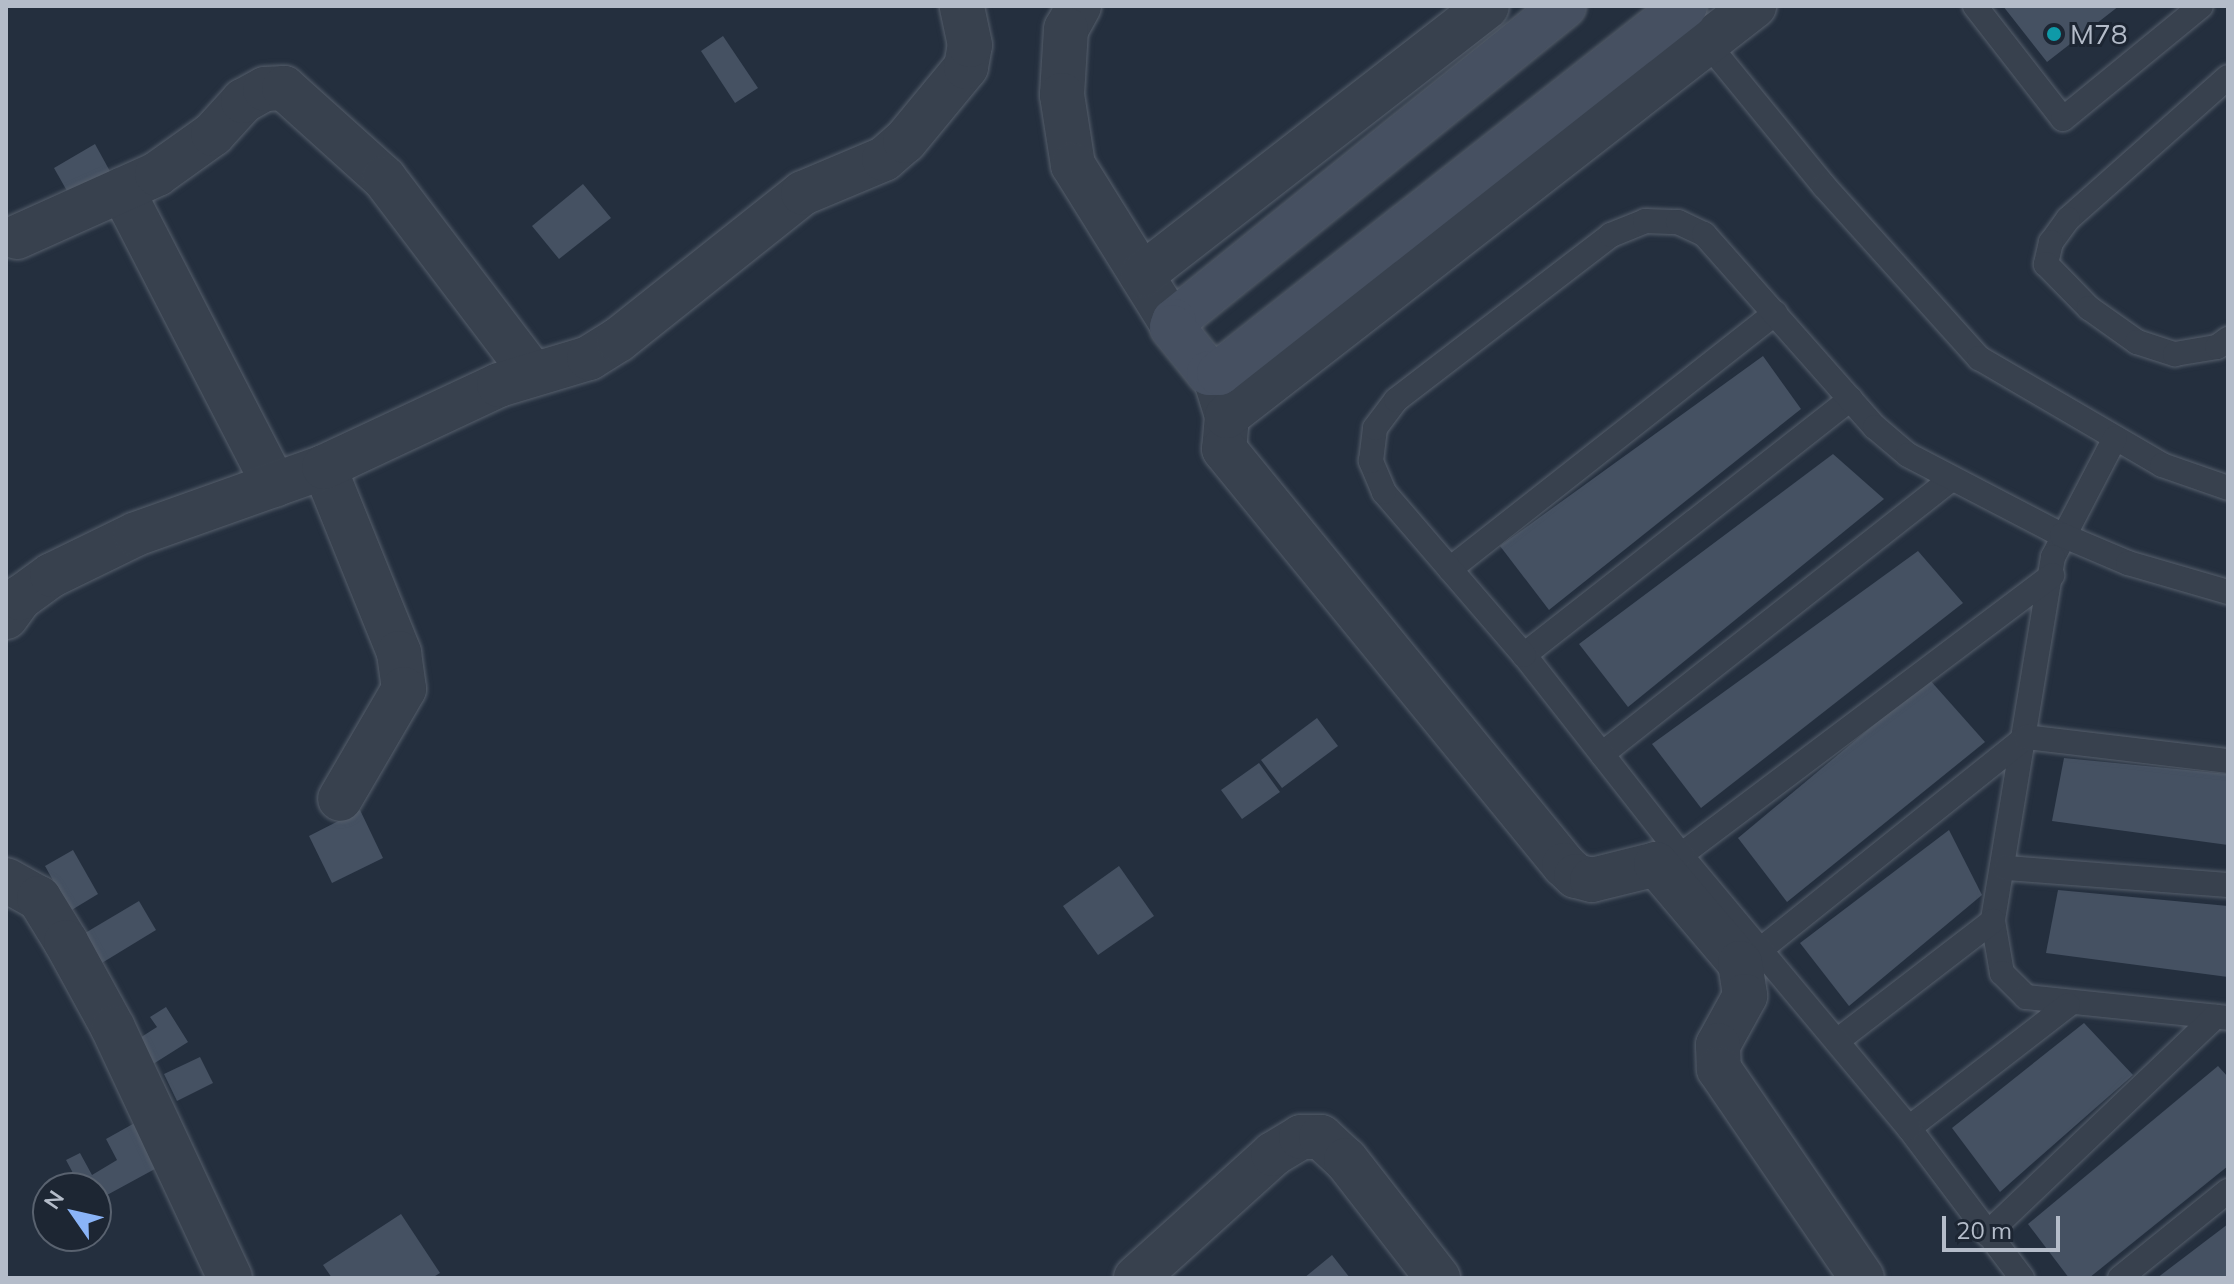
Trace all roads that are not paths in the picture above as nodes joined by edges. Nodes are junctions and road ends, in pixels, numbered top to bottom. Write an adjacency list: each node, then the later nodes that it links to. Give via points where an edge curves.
1 (962, 6): 17 (street, via 970,45 966,67 884,159 803,193 599,352)
2 (1079, 6): 13 (street, via 1066,29 1062,95 1073,165)
3 (1487, 6): 13 (street)
4 (1564, 6): 15 (main road)
5 (1754, 6): 9 (street)
6 (1975, 6): 7 (lane, via 2063,119)
7 (2201, 6)
8 (1680, 7): 9 (street); 18 (main road)
9 (1707, 43): 20 (street); 21 (lane, via 1824,186 1979,358)
10 (2228, 77): 16 (lane, via 2068,219 2051,242 2046,264 2089,308 2137,342 2175,354 2217,347)
11 (122, 190): 12 (street); 17 (street, via 185,156 243,101 265,89 284,88 384,178); 24 (street)
12 (17, 237)
13 (1142, 275): 15 (street)
14 (1775, 313): 19 (lane); 27 (lane); 27 (lane, via 1704,234 1678,222 1645,221 1611,235 1396,400 1375,428 1371,461 1384,492)
15 (1172, 324): 18 (main road)
16 (2228, 339)
17 (532, 373): 22 (street)
18 (1214, 374): 20 (street)
19 (1850, 399): 23 (lane, via 1908,455); 31 (lane)
20 (1227, 416): 51 (street, via 1224,449 1564,865 1576,876 1592,880 1656,864 1740,963 1745,996 1718,1045 1719,1069)
21 (2115, 438): 25 (lane, via 2162,465); 26 (lane)
22 (324, 467): 24 (street); 35 (street, via 399,653 404,689)
23 (1950, 480): 26 (lane); 33 (lane)
24 (274, 485): 30 (street, via 136,534 52,575 20,598)
25 (2228, 488)
26 (2062, 535): 28 (lane); 29 (lane, via 2128,563)
27 (1450, 569): 31 (lane)
28 (2052, 575): 32 (lane); 36 (lane)
29 (2228, 592)
30 (6, 617)
31 (1524, 655): 33 (lane)
32 (2026, 737): 34 (lane); 37 (lane); 41 (lane)
33 (1602, 754): 36 (lane)
34 (2228, 761)
35 (340, 799)
36 (1681, 855): 41 (lane)
37 (2006, 868): 39 (lane); 40 (lane)
38 (6, 880): 48 (street, via 39,898 66,942 113,1028)
39 (2228, 885)
40 (1993, 921): 42 (lane, via 2002,973 2026,997); 44 (lane)
41 (1760, 950): 44 (lane)
42 (2068, 1005): 43 (lane); 45 (lane)
43 (2221, 1018): 47 (lane)
44 (1837, 1041): 45 (lane)
45 (1909, 1128): 47 (lane)
46 (2228, 1191): 53 (lane)
47 (1987, 1234): 52 (lane)
48 (230, 1278)
49 (1136, 1278): 50 (street, via 1273,1154 1301,1137 1321,1137 1346,1160)
50 (1438, 1278)
51 (1862, 1278)
52 (2022, 1278)
53 (2120, 1278)

